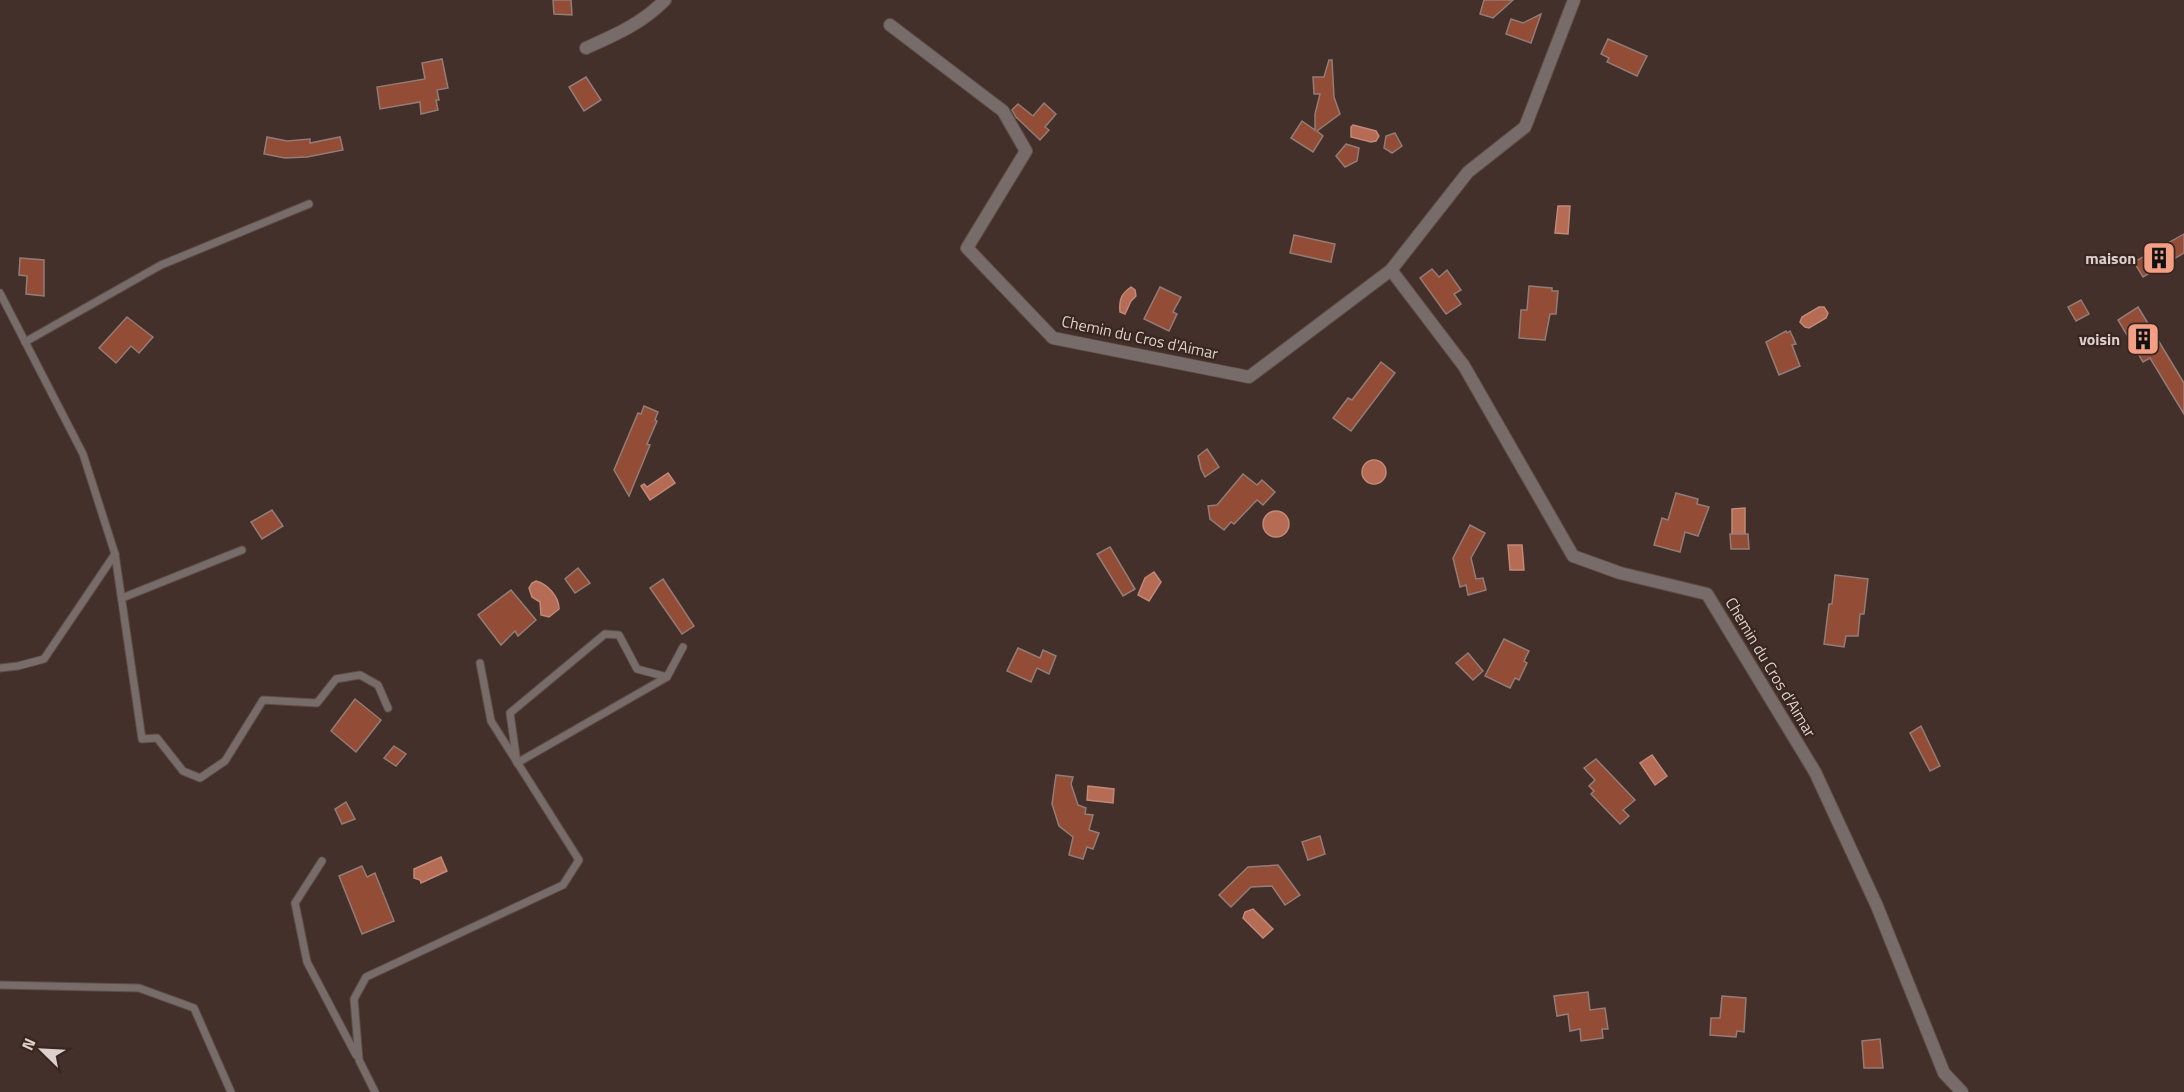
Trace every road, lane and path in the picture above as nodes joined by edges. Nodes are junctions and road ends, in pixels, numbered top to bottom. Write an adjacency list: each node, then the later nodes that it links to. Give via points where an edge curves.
1 (665, 0): 4 (street, via 631,28)
2 (1574, 0): 6 (street, Chemin du Cros d'Aimar, via 1525,127 1468,172)
3 (890, 25): 6 (street, Chemin du Cros d'Aimar, via 1003,111 1026,151 967,248 1053,338 1249,377)
4 (586, 48)
5 (309, 204): 8 (lane, via 161,265)
6 (1391, 270): 23 (street, Chemin du Cros d'Aimar, via 1464,366 1573,556 1620,573 1707,594 1815,772 1877,906 1944,1073)
7 (0, 293): 8 (lane)
8 (25, 342): 10 (lane, via 83,454)
9 (242, 550): 11 (lane)
10 (115, 554): 11 (lane); 14 (lane, via 44,659)
11 (122, 598): 16 (lane, via 142,739 157,738 183,771 200,778 225,762 263,700 317,703 336,680 360,675 378,685)
12 (683, 646): 15 (lane)
13 (480, 663): 17 (lane, via 491,721)
14 (0, 668)
15 (667, 676): 17 (lane); 17 (lane, via 637,669 619,635 605,634 510,712)
16 (388, 708)
17 (517, 763): 20 (lane, via 579,860 563,885 366,977 354,999)
18 (322, 861): 20 (lane, via 295,903 307,962)
19 (0, 985): 21 (lane, via 139,988 194,1008)
20 (359, 1060): 22 (lane)
21 (231, 1092)
22 (375, 1092)
23 (1962, 1092)

